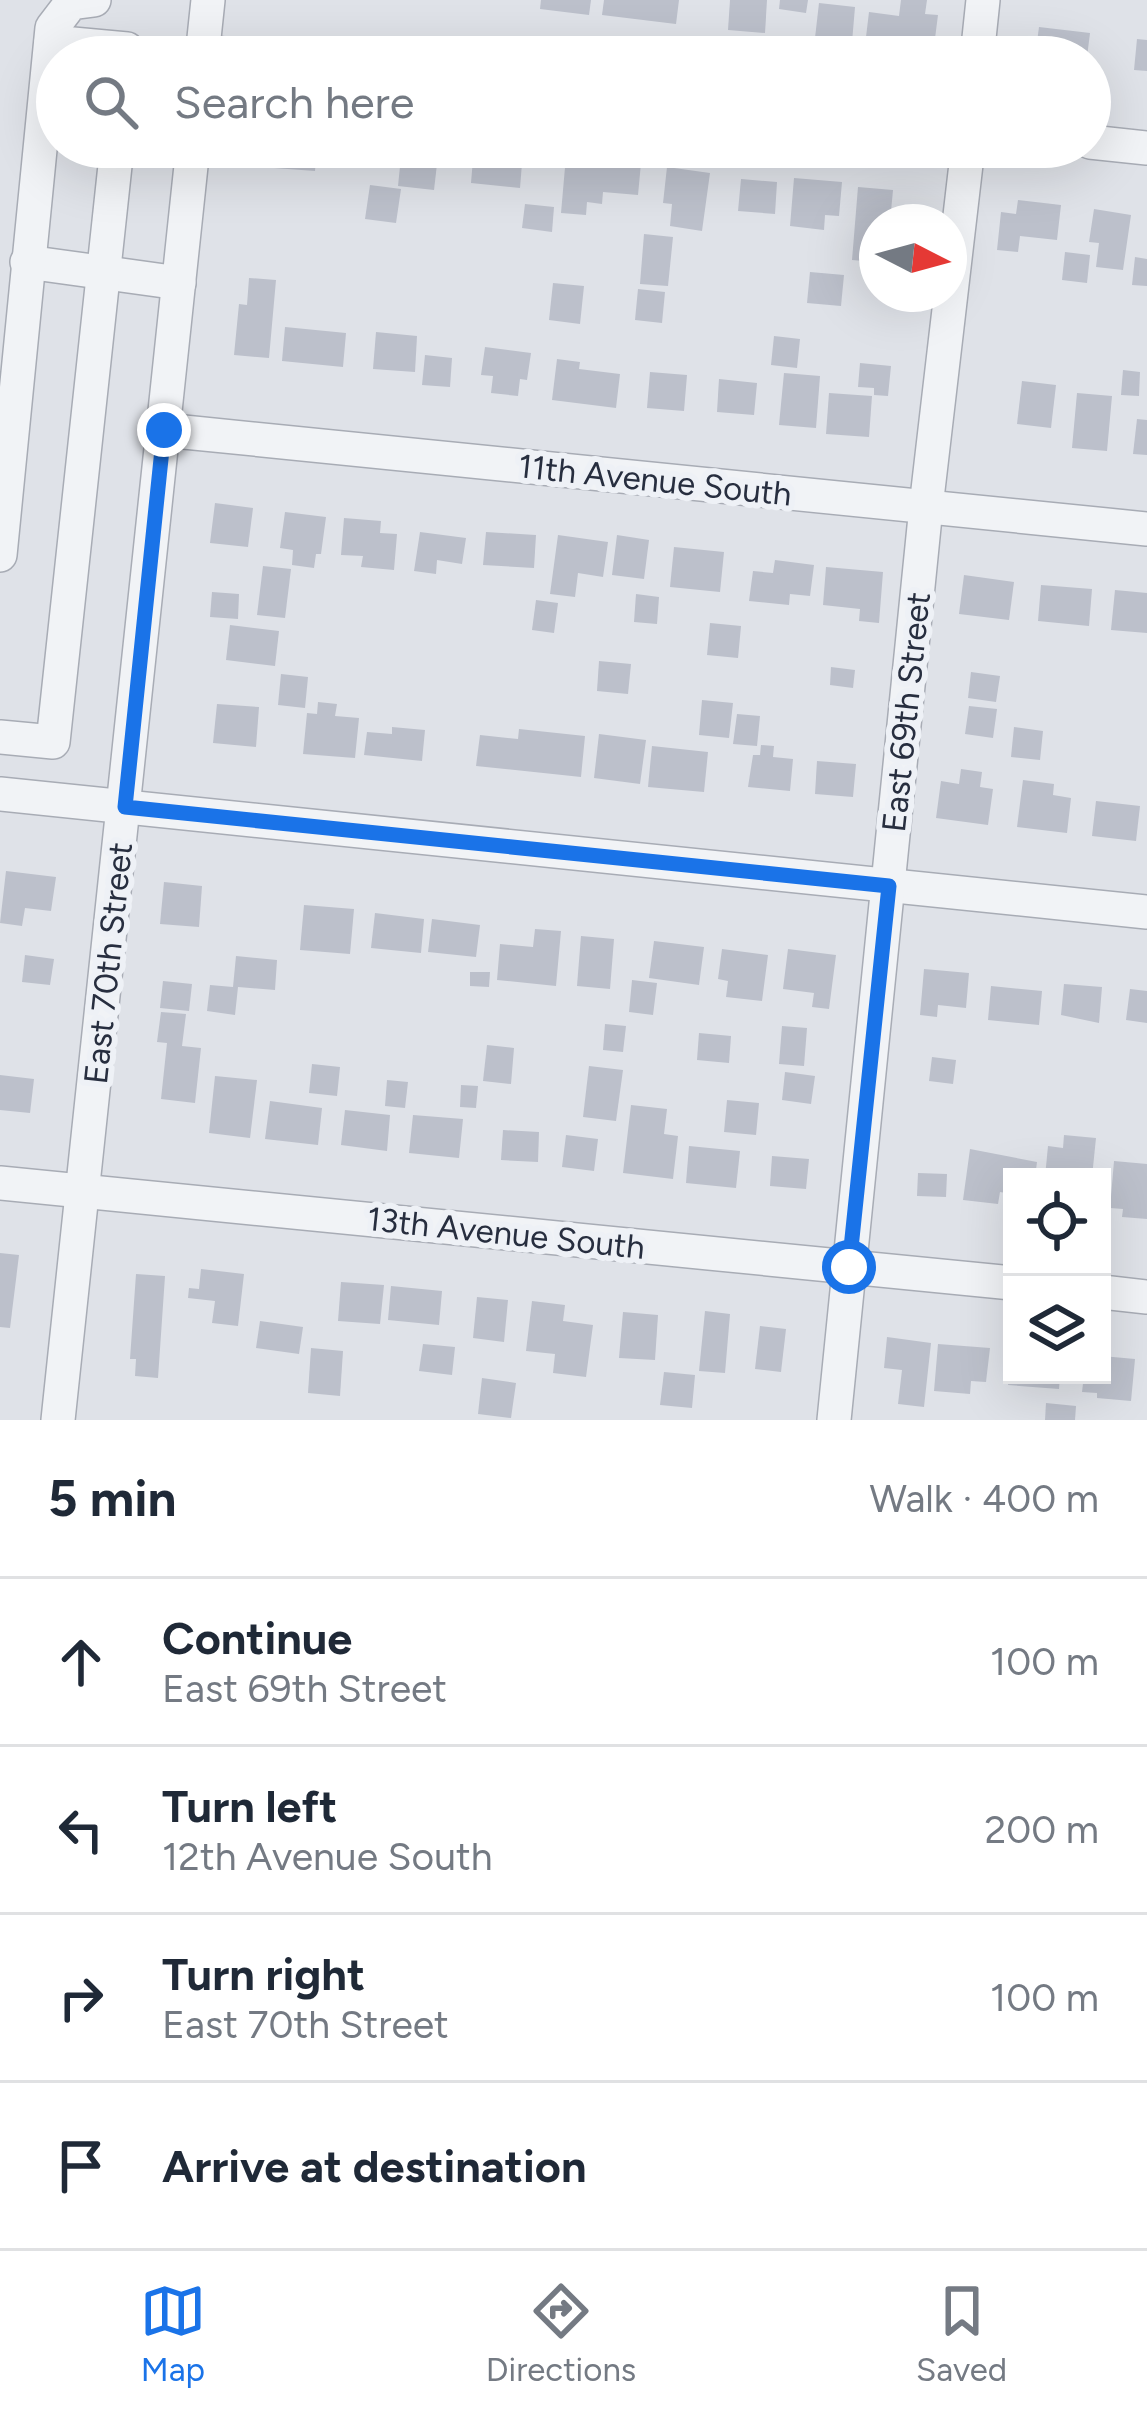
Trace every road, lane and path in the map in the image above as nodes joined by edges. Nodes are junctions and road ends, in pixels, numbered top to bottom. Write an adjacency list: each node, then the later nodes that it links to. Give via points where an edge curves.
1 (94, 0): 4 (street, via 71,3)
2 (208, 0): 5 (street)
3 (983, 0): 6 (street)
4 (51, 36)
5 (204, 36)
6 (979, 36)
7 (1111, 144): 8 (street)
8 (1147, 148)
9 (37, 168): 13 (street)
10 (114, 168): 14 (street)
11 (191, 168): 15 (street, East 70th Street)
12 (966, 168): 17 (street, East 69th Street)
13 (26, 262): 14 (street); 19 (street)
14 (104, 272): 15 (street); 20 (street, via 53,742)
15 (179, 283): 16 (street, East 70th Street)
16 (164, 430): 17 (street, 11th Avenue South); 22 (street, East 70th Street)
17 (926, 506): 18 (street, 11th Avenue South); 23 (street, East 69th Street)
18 (1147, 530)
19 (0, 555)
20 (0, 737)
21 (0, 794): 22 (street)
22 (125, 807): 23 (street); 26 (street, East 70th Street)
23 (889, 886): 24 (street); 27 (street, East 69th Street)
24 (1147, 912)
25 (0, 1183): 26 (street, 13th Avenue South)
26 (82, 1192): 27 (street, 13th Avenue South); 31 (street, East 70th Street)
27 (849, 1267): 28 (street, 13th Avenue South); 32 (street, East 69th Street)
28 (1003, 1282)
29 (1111, 1293): 30 (street)
30 (1147, 1297)
31 (58, 1420)
32 (834, 1420)

